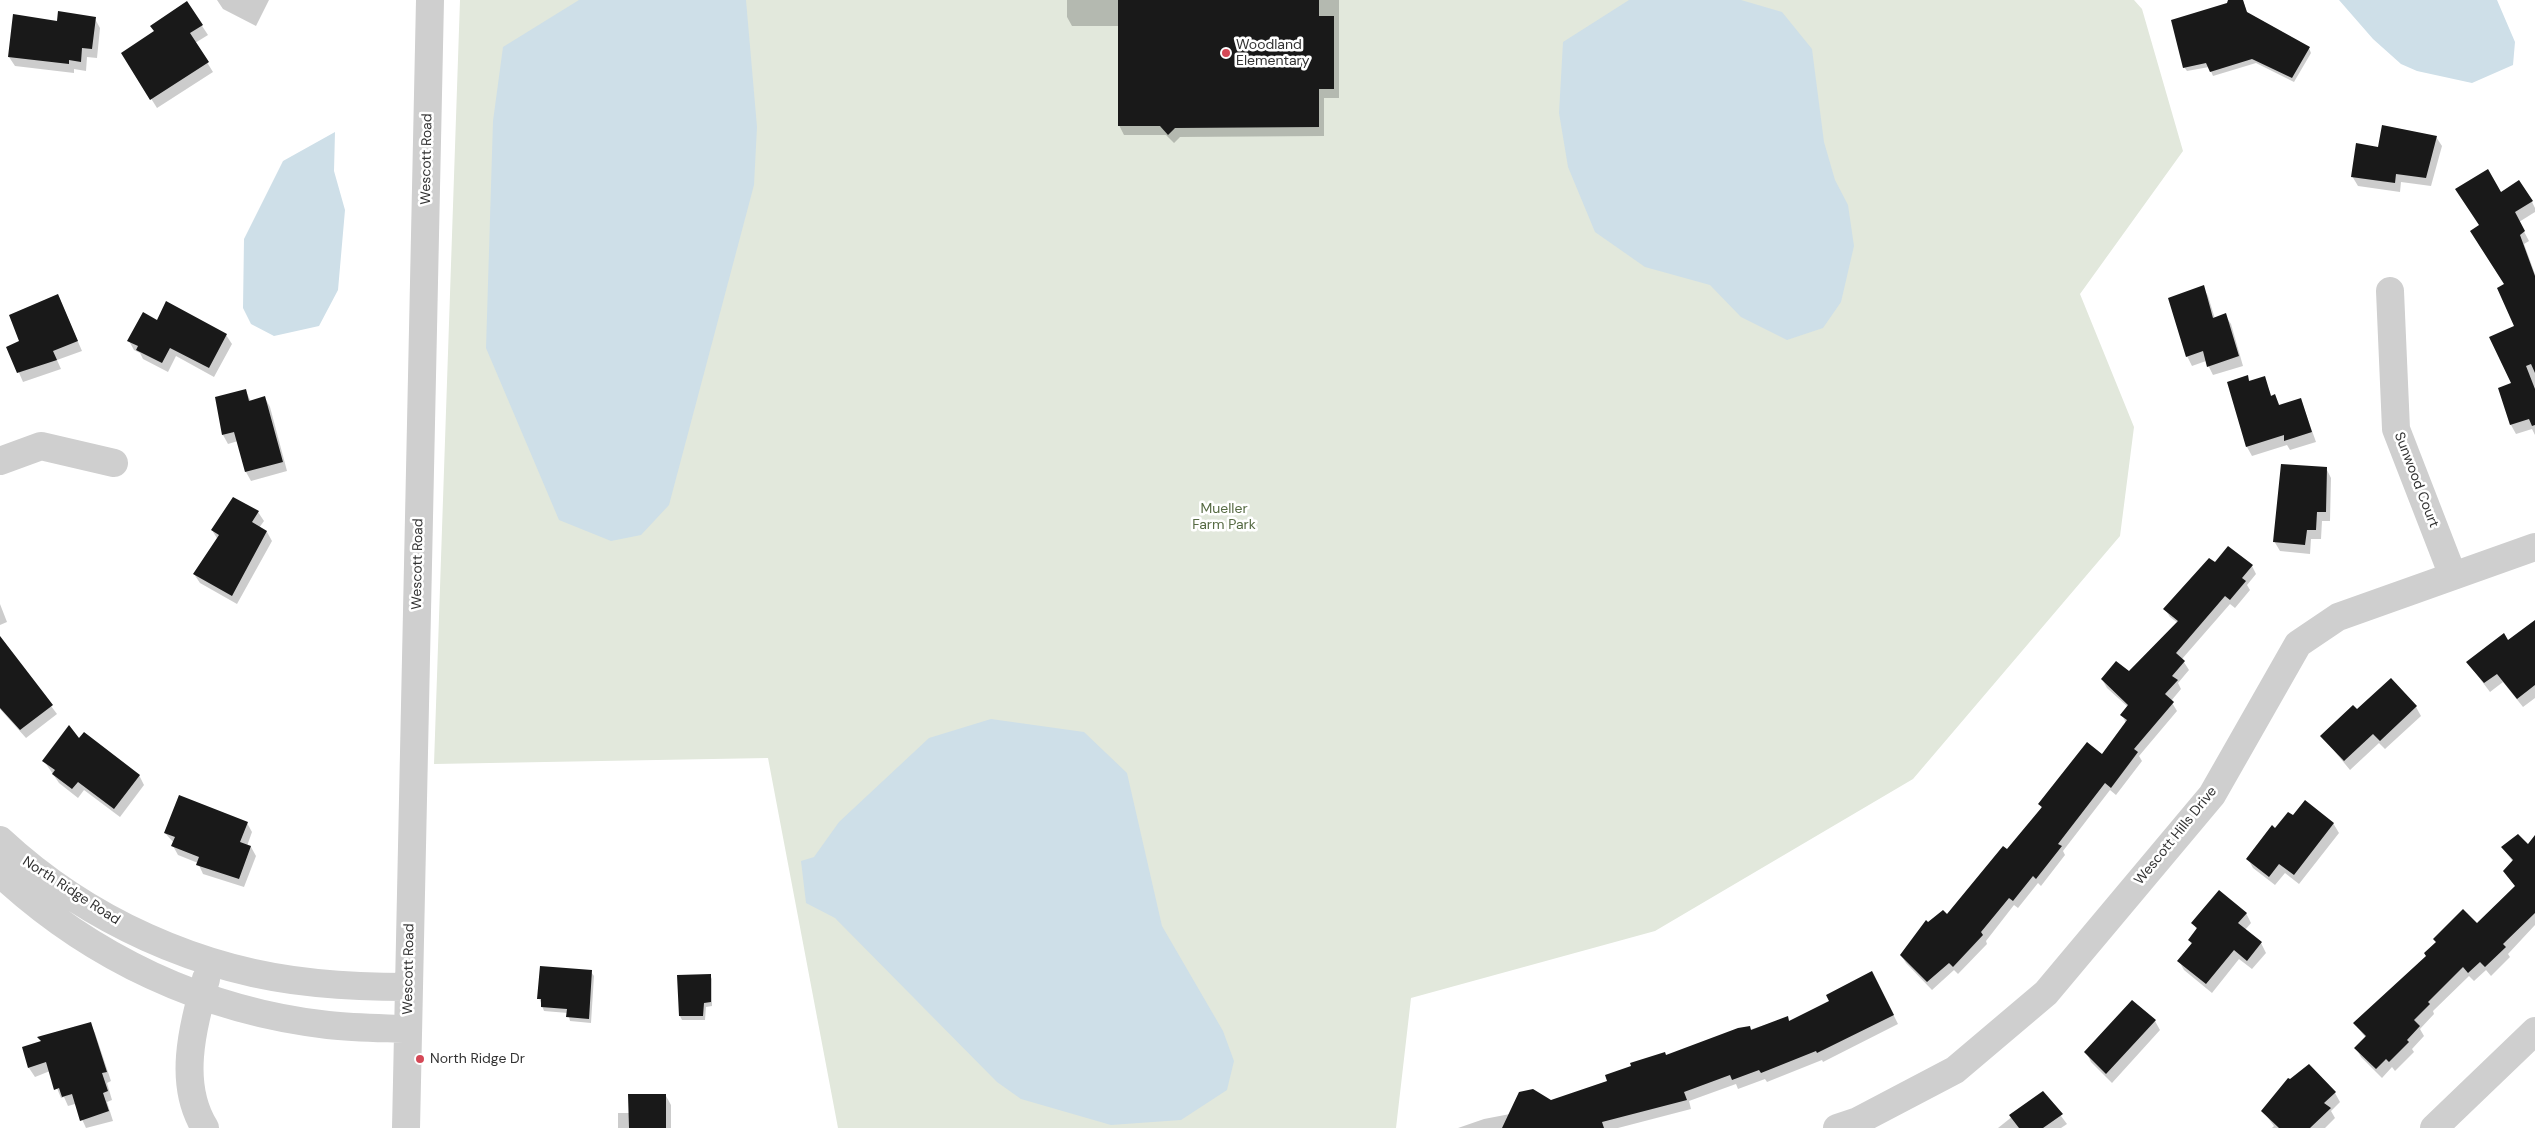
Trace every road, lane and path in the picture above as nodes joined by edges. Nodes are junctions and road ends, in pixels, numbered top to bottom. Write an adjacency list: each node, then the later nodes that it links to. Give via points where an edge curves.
1 (430, 0): 10 (street, Wescott Road)
2 (2390, 291): 6 (street, Sunwood Court, via 2396,429)
3 (0, 461): 4 (street, via 41,446)
4 (114, 464)
5 (2535, 547): 6 (street, Wescott Hills Drive)
6 (2453, 576): 17 (street, Wescott Hills Drive, via 2338,617 2298,644 2212,795 2046,993 1955,1070 1858,1121)
7 (0, 840): 9 (street, North Ridge Road, via 27,864 93,910 181,952)
8 (0, 873): 11 (street, North Ridge Road, via 24,896 79,937 148,975)
9 (212, 961): 10 (street, North Ridge Road, via 267,976 316,983); 11 (street)
10 (408, 987): 12 (street, Wescott Road)
11 (201, 996): 12 (street, North Ridge Road, via 288,1020 330,1026); 15 (street, via 193,1029 190,1064 191,1090)
12 (408, 1029): 16 (street, Wescott Road)
13 (2535, 1031): 14 (street)
14 (2440, 1126)
15 (205, 1128)
16 (406, 1128)
17 (1837, 1128)

